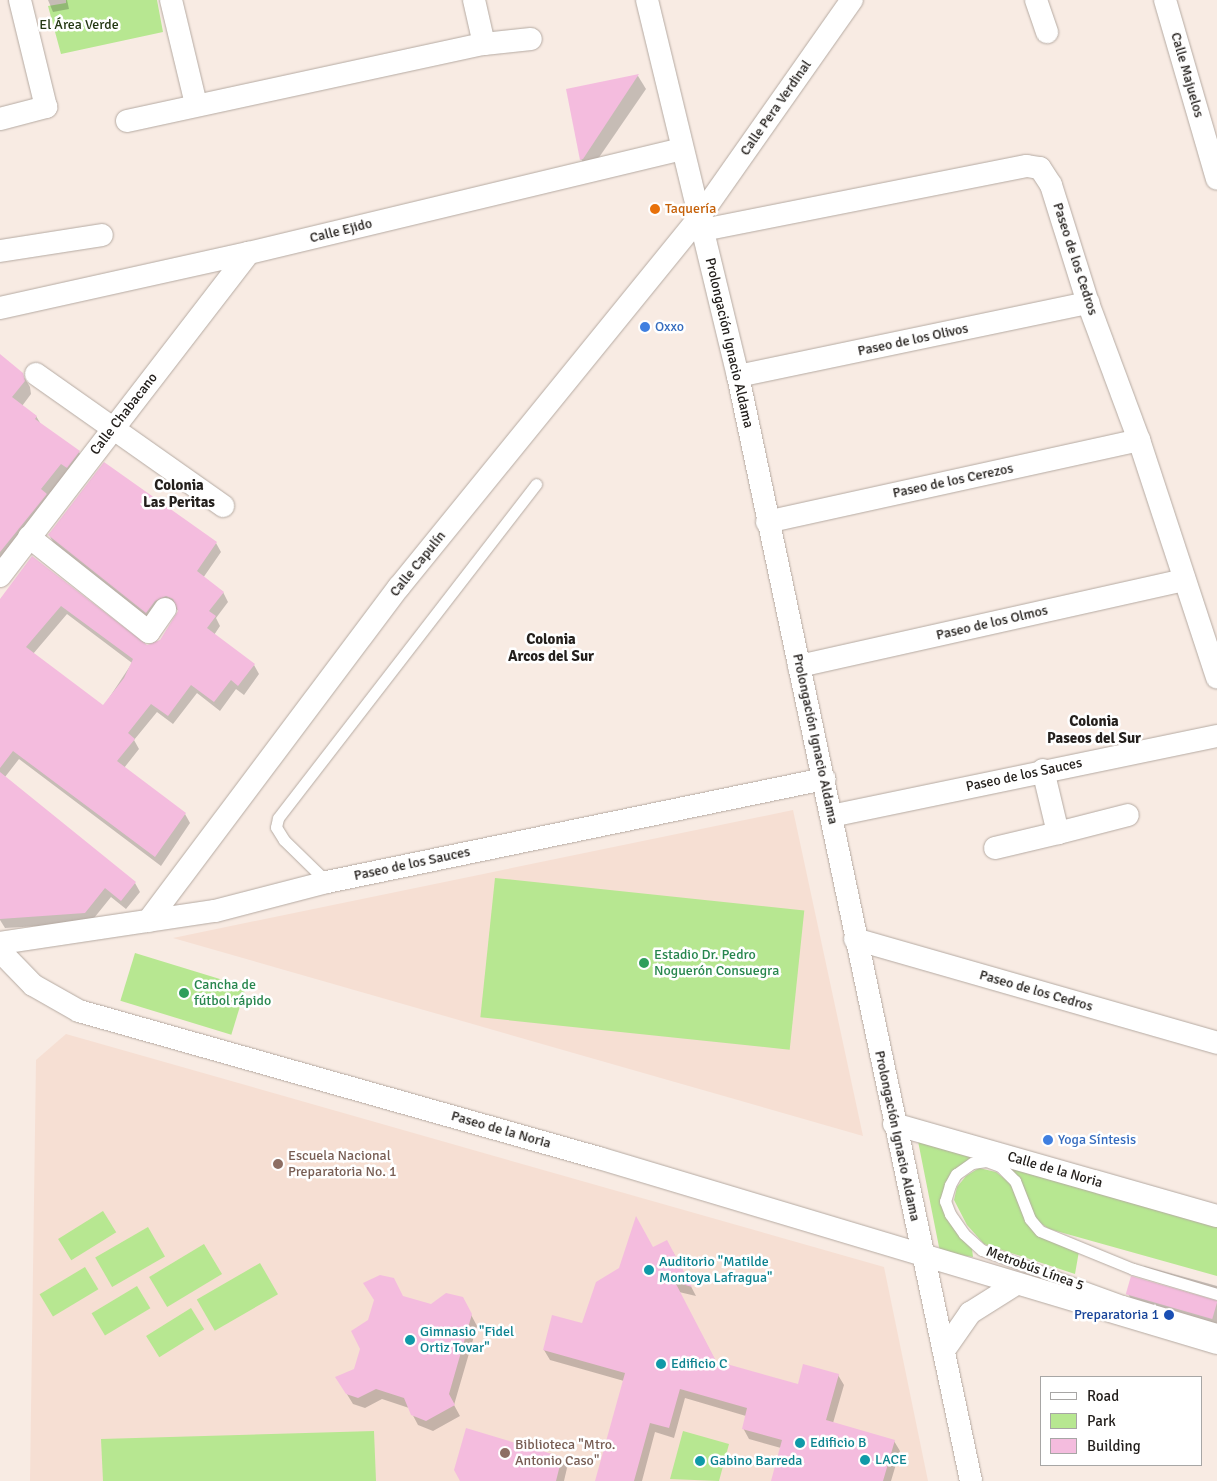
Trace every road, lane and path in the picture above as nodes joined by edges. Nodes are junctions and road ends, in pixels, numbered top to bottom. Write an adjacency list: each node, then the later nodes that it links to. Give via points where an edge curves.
1 (20, 0): 12 (street, via 46,107)
2 (171, 0): 11 (street)
3 (474, 0): 10 (street)
4 (648, 0): 15 (street, Prolongación Ignacio Aldama)
5 (852, 0): 17 (street, Calle Pera Verdinal)
6 (1036, 0): 8 (street)
7 (1165, 0): 14 (street, Calle Majuelos)
8 (1047, 32)
9 (531, 39): 10 (street)
10 (484, 44): 11 (street)
11 (196, 104): 13 (street)
12 (0, 119)
13 (126, 121)
14 (1213, 147): 16 (street, Calle Majuelos)
15 (681, 148): 17 (street, Prolongación Ignacio Aldama); 20 (street, Calle Ejido)
16 (1217, 179)
17 (701, 223): 21 (street, Paseo de los Cedros, via 1027,166 1040,168 1051,185); 24 (street, Prolongación Ignacio Aldama); 44 (street, Calle Capulín, via 399,587)
18 (102, 235): 19 (street)
19 (0, 251)
20 (248, 253): 22 (street, Calle Ejido); 25 (street, Calle Chabacano)
21 (1088, 303): 24 (street, Paseo de los Olivos); 26 (street, Paseo de los Cedros)
22 (0, 308)
23 (36, 374): 25 (street)
24 (738, 376): 29 (street, Prolongación Ignacio Aldama)
25 (112, 430): 28 (street); 30 (street, Calle Chabacano)
26 (1139, 440): 29 (street, Paseo de los Cerezos); 32 (street, Paseo de los Cedros)
27 (536, 484): 43 (lane, via 278,818 276,827 284,840)
28 (223, 506)
29 (767, 522): 34 (street, Prolongación Ignacio Aldama)
30 (29, 537): 31 (street, Calle Chabacano); 33 (street, via 149,632)
31 (0, 576)
32 (1185, 580): 34 (street, Paseo de los Olmos); 35 (street, Paseo de los Cedros)
33 (165, 609)
34 (799, 666): 38 (street, Prolongación Ignacio Aldama)
35 (1217, 677)
36 (1217, 736): 37 (street, Paseo de los Sauces)
37 (1043, 770): 40 (street, Paseo de los Sauces); 41 (street)
38 (824, 779): 40 (street, Prolongación Ignacio Aldama); 43 (street, Paseo de los Sauces)
39 (1128, 815): 41 (street)
40 (831, 816): 45 (street, Prolongación Ignacio Aldama)
41 (1058, 833): 42 (street)
42 (995, 848)
43 (327, 882): 44 (street, Paseo de los Sauces, via 214,911)
44 (148, 921): 46 (street, Paseo de los Sauces)
45 (855, 939): 48 (street, Paseo de los Cedros); 49 (street, Prolongación Ignacio Aldama)
46 (0, 943)
47 (0, 951): 51 (street, Paseo de la Noria, via 33,985 78,1010 599,1158)
48 (1217, 1043)
49 (894, 1124): 50 (street, Calle de la Noria); 51 (street, Prolongación Ignacio Aldama)
50 (1217, 1216)
51 (923, 1255): 52 (street); 56 (street, Prolongación Ignacio Aldama)
52 (1016, 1284): 55 (street); 56 (street, via 970,1313)
53 (1217, 1294): 54 (lane, Metrobús Línea 5, via 1133,1269 1040,1231 1030,1219 1016,1181 986,1161 972,1163 956,1174 950,1185 945,1201 950,1214 964,1234 982,1250 1123,1301)
54 (1217, 1329)
55 (1217, 1343)
56 (945, 1350): 57 (street, Prolongación Ignacio Aldama)
57 (971, 1481)

